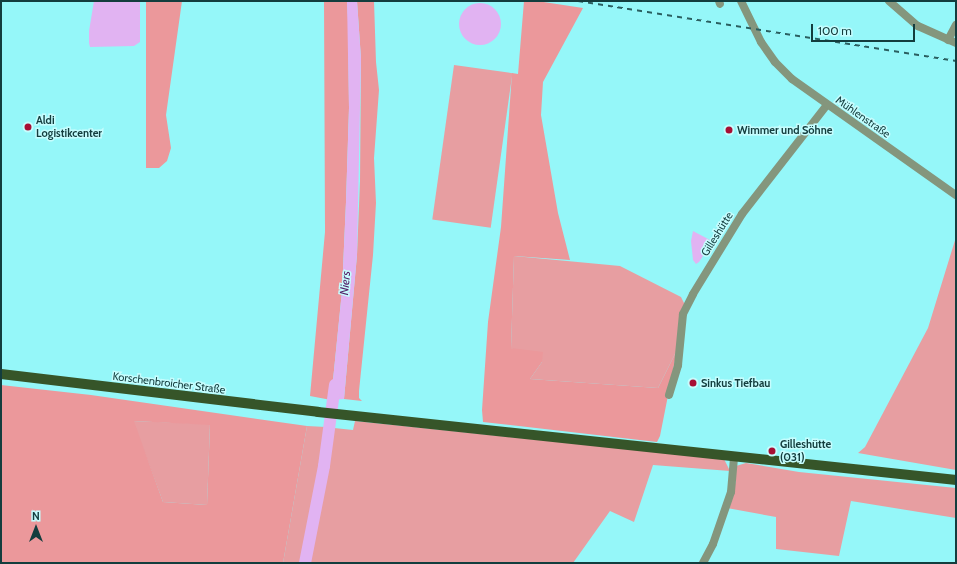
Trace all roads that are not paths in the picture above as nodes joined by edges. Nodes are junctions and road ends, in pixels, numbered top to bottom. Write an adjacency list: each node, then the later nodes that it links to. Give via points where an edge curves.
1 (741, 1): 6 (street, Mühlenstraße, via 765,49 775,62)
2 (889, 1): 4 (street, via 918,26)
3 (956, 25): 4 (street)
4 (948, 40): 5 (street)
5 (956, 43)
6 (827, 105): 7 (street, Mühlenstraße); 9 (street, Gilleshütte, via 742,214 693,294 683,314 678,364)
7 (956, 196)
8 (1, 374): 10 (main road, Korschenbroicher Straße)
9 (669, 395)
10 (734, 457): 11 (main road, Korschenbroicher Straße); 12 (street, via 731,492 713,544)
11 (956, 480)
12 (703, 563)

